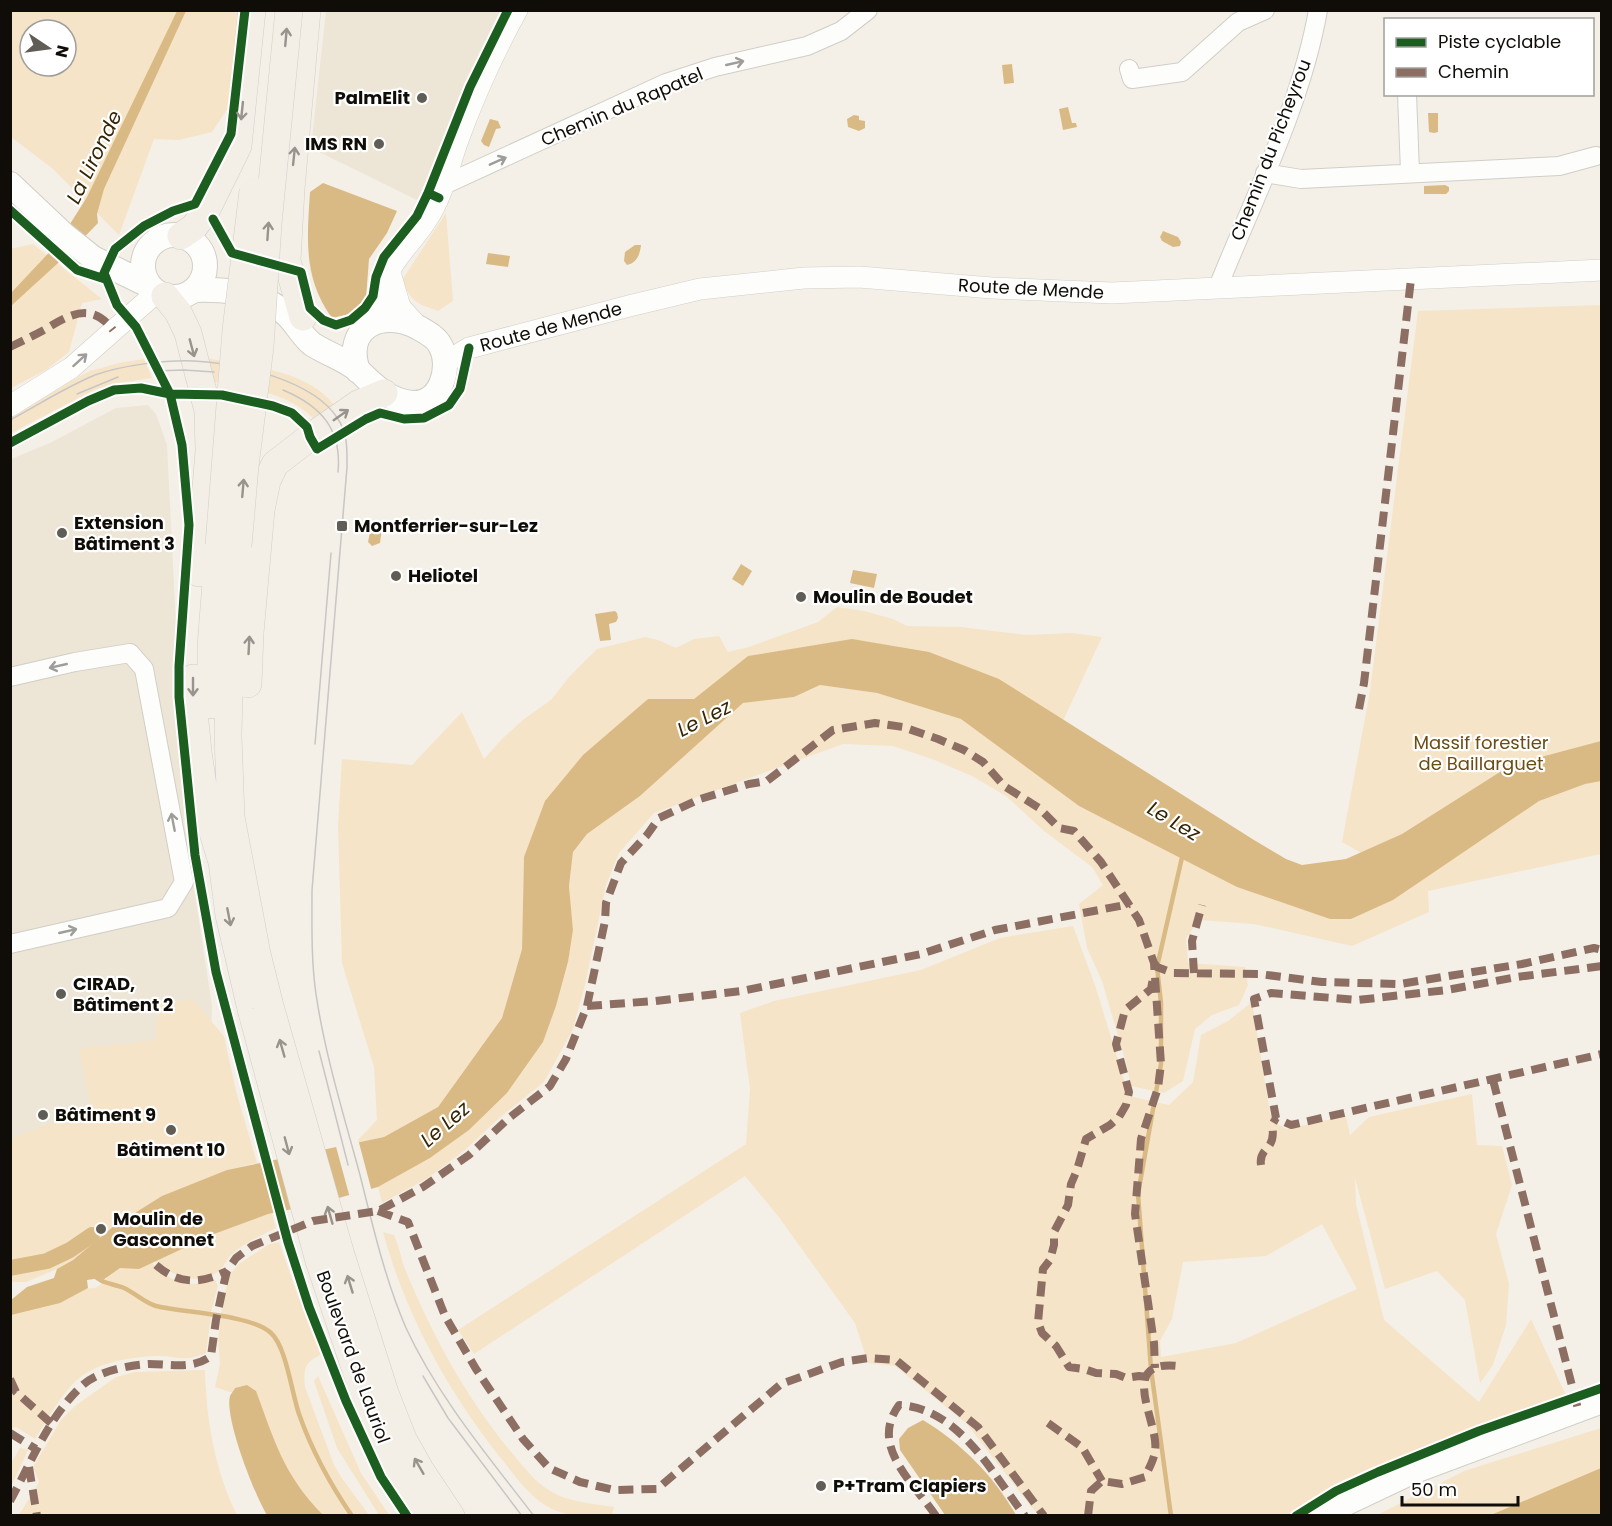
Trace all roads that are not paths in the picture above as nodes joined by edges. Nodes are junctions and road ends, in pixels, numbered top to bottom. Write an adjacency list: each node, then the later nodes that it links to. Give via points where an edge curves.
1 (252, 10): 16 (main road, one-way to 16, via 238,146 205,213)
2 (270, 10): 33 (main road, bridge, via 236,330)
3 (289, 10): 33 (main road, one-way to 3, bridge, via 245,466 260,346)
4 (307, 10): 25 (main road, one-way to 4, via 287,261)
5 (517, 10): 15 (street, via 485,74)
6 (868, 10): 15 (street, Chemin du Rapatel, one-way to 6, via 666,84 715,67 807,46 841,31)
7 (1265, 10): 9 (street, via 1238,22 1182,72 1132,79)
8 (1318, 10): 13 (street, Chemin du Picheyrou, via 1312,44)
9 (1129, 69)
10 (1407, 96): 12 (street)
11 (1596, 156): 12 (street, via 1559,166)
12 (1410, 172): 13 (street, via 1301,179)
13 (1265, 173): 22 (street, Chemin du Picheyrou)
14 (11, 185): 19 (main road, via 93,258)
15 (444, 185): 20 (street, via 425,222)
16 (182, 236): 17 (main road, via 199,247); 18 (main road, via 163,237 148,249)
17 (204, 256): 23 (main road, via 205,271); 25 (main road, via 232,277 287,301)
18 (144, 258): 19 (main road); 24 (main road, via 144,277)
19 (112, 267): 24 (main road)
20 (389, 269): 26 (street, via 381,293); 27 (street, via 400,307)
21 (1602, 270): 22 (street, Route de Mende)
22 (1218, 287): 29 (street, Route de Mende, via 1112,293 859,277 804,278 700,289 469,348 450,359)
23 (195, 290): 24 (main road, via 178,297); 30 (main road, via 236,292 276,307 309,342)
24 (157, 291): 32 (street, one-way to 24, via 71,368); 35 (main road, one-way to 35, via 178,312 188,333 208,411 209,451 192,658 193,702 207,813)
25 (303, 317): 28 (main road, via 330,337)
26 (379, 321): 27 (main road, via 401,321); 28 (main road, via 361,331)
27 (419, 328): 29 (main road)
28 (357, 340): 30 (main road, via 354,352)
29 (443, 354): 31 (main road, via 440,386 424,401 414,403)
30 (358, 371): 31 (main road)
31 (384, 393): 37 (main road, one-way to 31, via 241,810 250,633 267,481 275,464 296,447 358,404)
32 (10, 406)
33 (229, 546): 35 (main road, via 211,646 211,738); 37 (main road, via 231,817)
34 (10, 677): 36 (street, one-way to 34, via 168,908 184,882 144,669 130,653)
35 (221, 859): 38 (main road, one-way to 38, via 229,915)
36 (10, 944)
37 (257, 954): 38 (main road, one-way to 37)
38 (288, 1107): 39 (main road)
39 (330, 1258): 41 (main road, Boulevard de Lauriol, via 374,1424); 42 (main road, Boulevard de Lauriol, one-way to 39, via 403,1439)
40 (1602, 1401): 43 (main road, via 1412,1472)
41 (423, 1515)
42 (451, 1515)
43 (1319, 1515)

